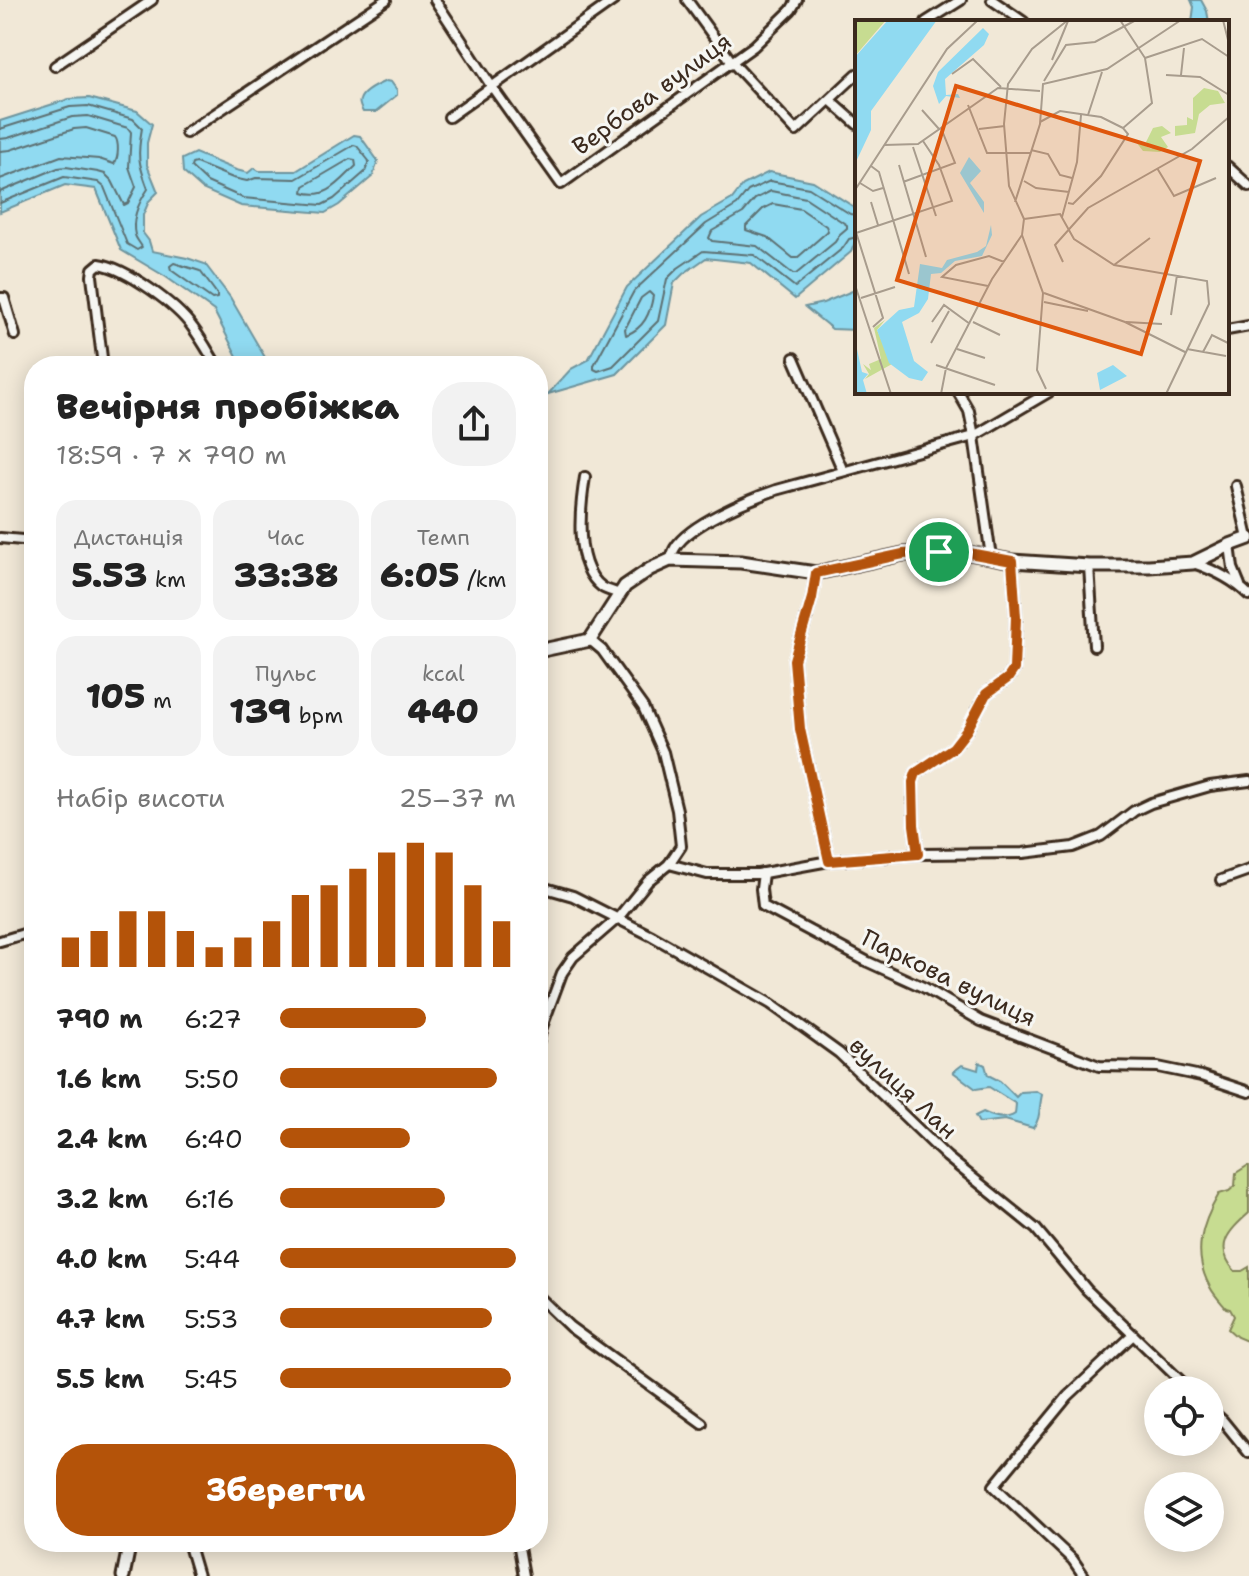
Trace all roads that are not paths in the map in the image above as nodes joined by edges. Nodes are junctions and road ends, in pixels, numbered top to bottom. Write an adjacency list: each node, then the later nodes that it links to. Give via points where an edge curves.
1 (152, 0): 12 (street)
2 (386, 0): 18 (street)
3 (435, 0): 14 (street)
4 (614, 0): 14 (street)
5 (687, 0): 11 (street)
6 (797, 0): 11 (street, Вербова вулиця)
7 (961, 0): 9 (street)
8 (992, 0): 10 (street)
9 (929, 20)
10 (1021, 20)
11 (732, 62): 14 (street, Вербова вулиця, via 561,184); 15 (street, via 796,131)
12 (55, 66)
13 (855, 76): 15 (street)
14 (492, 87): 16 (street)
15 (830, 100): 17 (street)
16 (449, 117)
17 (855, 122)
18 (186, 133)
19 (1229, 168): 20 (street)
20 (1249, 186)
21 (0, 298): 24 (street)
22 (1249, 326): 23 (street)
23 (1229, 330)
24 (15, 335)
25 (102, 356): 26 (street, via 92,276 99,264 154,292 193,326)
26 (211, 356)
27 (794, 358): 31 (street)
28 (959, 394): 30 (street)
29 (1046, 394): 30 (street)
30 (974, 436): 31 (street); 38 (street)
31 (843, 471): 39 (street, via 734,506 676,545)
32 (585, 477): 45 (street, via 579,523 583,551 590,573 603,588)
33 (1236, 486): 35 (street)
34 (0, 538): 36 (street)
35 (1249, 538): 37 (street)
36 (24, 540)
37 (1230, 545): 41 (street); 44 (street)
38 (991, 557): 40 (street); 43 (street, via 903,554)
39 (670, 560): 43 (street, via 741,562); 45 (street, via 637,577)
40 (1012, 561): 42 (street); 51 (street, via 1014,669 986,694 953,748 916,773)
41 (1193, 563): 42 (street); 44 (street)
42 (1089, 566): 48 (street)
43 (816, 573): 52 (street, via 794,660 800,729)
44 (1240, 586): 46 (street)
45 (620, 594): 47 (street)
46 (1249, 595)
47 (590, 640): 49 (street); 53 (street, via 643,707 663,752 681,846)
48 (1094, 646)
49 (548, 649)
50 (1249, 781): 51 (street, via 1151,803 1101,836 1073,847)
51 (918, 854): 52 (street)
52 (829, 861): 55 (street)
53 (669, 864): 55 (street, via 707,874); 58 (street)
54 (1249, 870): 56 (street)
55 (763, 873): 62 (street, Паркова вулиця, via 763,906 981,1021 1099,1066 1158,1067)
56 (1221, 880)
57 (548, 889): 58 (street, вулиця Лан)
58 (618, 918): 61 (street, via 573,957); 64 (street, вулиця Лан, via 771,1004 839,1053 947,1157 1036,1229)
59 (24, 934): 60 (street)
60 (0, 941)
61 (548, 1011)
62 (1249, 1092)
63 (548, 1306): 67 (street)
64 (1133, 1335): 65 (street, вулиця Лан); 75 (street, via 1068,1396 994,1486)
65 (1175, 1376)
66 (1224, 1422): 68 (street)
67 (702, 1423)
68 (1249, 1453)
69 (128, 1552): 72 (street)
70 (191, 1552): 73 (street)
71 (520, 1552): 74 (street)
72 (123, 1576)
73 (198, 1576)
74 (524, 1576)
75 (1084, 1576)

